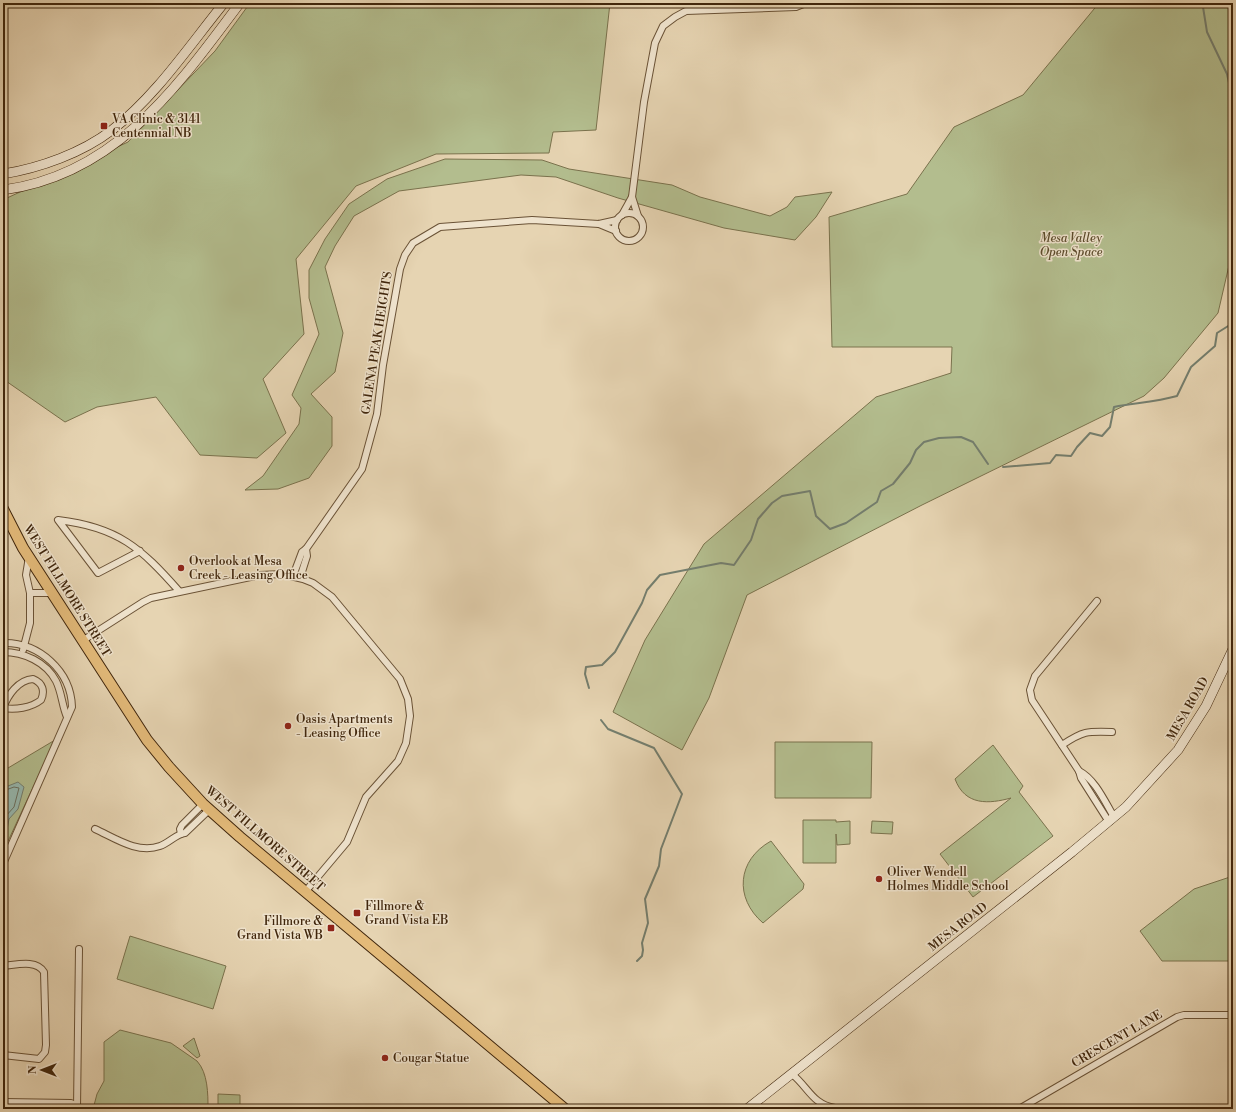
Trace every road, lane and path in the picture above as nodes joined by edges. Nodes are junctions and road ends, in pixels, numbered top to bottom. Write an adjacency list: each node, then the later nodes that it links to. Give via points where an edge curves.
1 (224, 3): 4 (main road, via 156,87 112,130 62,158)
2 (240, 3): 5 (main road, via 182,80 155,109 117,143 67,171)
3 (806, 3): 6 (street, via 796,7 686,11 663,26 655,43 644,102)
4 (3, 174)
5 (3, 190)
6 (632, 198): 7 (street); 8 (street)
7 (622, 215): 8 (street, via 632,213); 9 (street)
8 (638, 216): 11 (street, via 644,227 642,234 636,239 626,241 619,237)
9 (617, 220): 10 (street); 11 (street)
10 (599, 224): 11 (street); 13 (street, GALENA PEAK HEIGHTS, via 540,220 440,227 413,243 400,269 377,414 362,469)
11 (616, 231)
12 (3, 509): 15 (main road, WEST FILLMORE STREET)
13 (306, 549): 16 (street, GALENA PEAK HEIGHTS, via 302,552); 17 (street, GALENA PEAK HEIGHTS, via 307,556)
14 (140, 551): 14 (street, via 133,544 103,528 82,522 58,520 98,573); 19 (street)
15 (29, 557): 18 (street, via 26,575); 20 (main road, WEST FILLMORE STREET)
16 (293, 576): 17 (street); 19 (street, via 260,575)
17 (300, 578): 36 (street, via 313,583 332,597 391,668 405,689 410,716 409,734 398,761 366,797 347,842)
18 (30, 592): 20 (street); 24 (street, via 30,622)
19 (179, 592): 22 (street, via 143,602)
20 (52, 593): 22 (main road, WEST FILLMORE STREET)
21 (1097, 601): 31 (street, via 1034,676 1031,685 1031,696 1035,705)
22 (82, 641): 32 (main road, WEST FILLMORE STREET, via 147,740)
23 (3, 643): 24 (street)
24 (24, 646): 27 (street); 29 (street, via 32,648 48,659 64,678 72,702)
25 (1233, 649): 33 (main road, MESA ROAD, via 1206,706 1178,750)
26 (3, 652): 27 (street)
27 (21, 655): 29 (street, via 35,660 52,675)
28 (3, 708): 28 (street, via 37,704 43,695 41,685 33,679 22,682 6,700)
29 (67, 717): 35 (street)
30 (1112, 732): 31 (street, via 1080,733)
31 (1062, 745): 33 (street, via 1081,778)
32 (206, 807): 34 (street, via 182,825 181,834 159,847 133,846); 36 (main road, WEST FILLMORE STREET)
33 (1112, 820): 41 (main road, MESA ROAD)
34 (95, 829)
35 (3, 864)
36 (305, 892): 44 (main road, WEST FILLMORE STREET)
37 (79, 949): 43 (street)
38 (3, 966): 40 (street, via 34,964 42,967 46,1044 45,1052 38,1059)
39 (1233, 1015): 46 (street, CRESCENT LANE, via 1177,1017)
40 (3, 1056)
41 (792, 1074): 45 (main road, MESA ROAD); 46 (street, via 814,1099 835,1108)
42 (3, 1102): 43 (street, via 71,1103)
43 (77, 1107)
44 (565, 1109)
45 (747, 1109)
46 (1019, 1109): 47 (street)
47 (1214, 1109)

